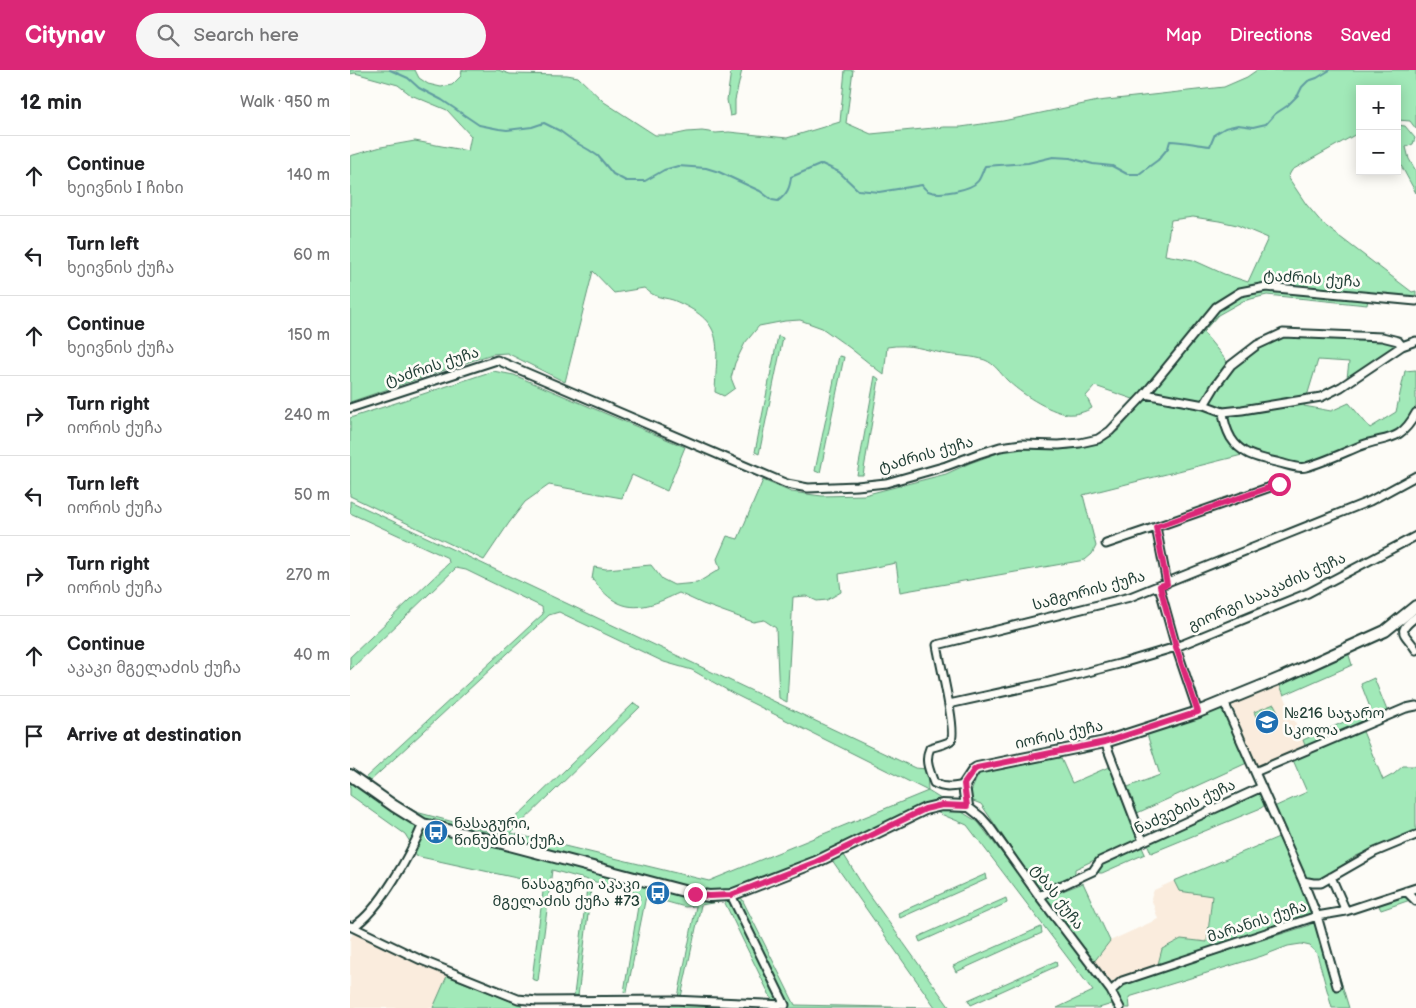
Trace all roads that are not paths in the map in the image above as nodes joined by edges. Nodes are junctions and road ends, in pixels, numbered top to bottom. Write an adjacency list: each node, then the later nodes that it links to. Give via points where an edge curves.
1 (1416, 301): 4 (street, ტაძრის ქუჩა, via 1266,288 1240,292 1216,307)
2 (1416, 341): 3 (street)
3 (1402, 346): 5 (street, via 1398,341 1382,337 1283,333 1257,345 1232,365); 7 (street, via 1341,387 1321,396)
4 (1145, 394): 5 (street); 6 (street, ტაძრის ქუჩა, via 1110,431 1098,439 1059,445 1040,443 1000,447 886,483 808,488 787,484 497,360)
5 (1204, 405): 7 (street)
6 (350, 408)
7 (1223, 412): 8 (street, via 1235,445 1245,453 1306,467 1398,435)
8 (1416, 412)
9 (1416, 476): 14 (street, სამგორის ქუჩა, via 1370,501)
10 (1279, 484): 11 (street)
11 (1156, 527): 13 (street); 14 (street)
12 (1416, 536): 17 (street, გიორგი სააკაძის ქუჩა, via 1308,593)
13 (1106, 544)
14 (1163, 585): 17 (street); 20 (street, სამგორის ქუჩა, via 1130,597 936,644)
15 (1416, 606): 19 (street, იორის ქუჩა, via 1385,631)
16 (1416, 618): 18 (street, via 1403,630)
17 (1176, 647): 20 (street, გიორგი სააკაძის ქუჩა, via 1110,667); 22 (street)
18 (1416, 650)
19 (1224, 702): 22 (street, იორის ქუჩა); 24 (street)
20 (949, 704): 26 (street, სამგორის ქუჩა, via 952,739 930,748 926,756 934,783 950,788)
21 (1416, 706): 24 (street)
22 (1198, 712): 23 (street, იორის ქუჩა)
23 (1105, 742): 26 (street, იორის ქუჩა, via 982,767 974,770); 31 (street)
24 (1255, 772): 27 (street)
25 (350, 775): 29 (street)
26 (964, 784): 28 (street)
27 (1262, 787): 31 (street, ნაძვების ქუჩა); 33 (street)
28 (967, 806): 36 (street, via 942,805 925,809 816,862); 37 (street, ტბას ქუჩა, via 990,826)
29 (423, 824): 36 (street, via 695,894); 41 (street, via 414,845 380,900 359,923)
30 (1416, 835): 32 (street, via 1375,852)
31 (1143, 841): 37 (street, ნაძვების ქუჩა, via 1100,861 1093,871)
32 (1331, 877): 33 (street, via 1321,882); 39 (street)
33 (1303, 881): 40 (street)
34 (1416, 888): 35 (street, მარანის ქუჩა)
35 (1406, 891): 38 (street); 39 (street, მარანის ქუჩა)
36 (731, 895): 41 (street, via 785,1005 518,999 421,960)
37 (1039, 896): 43 (street, ტბას ქუჩა)
38 (1416, 901)
39 (1346, 910): 40 (street, მარანის ქუჩა)
40 (1317, 916): 42 (street); 43 (street, მარანის ქუჩა, via 1122,981)
41 (351, 926)
42 (1337, 986)
43 (1111, 991): 44 (street, ტბას ქუჩა)
44 (1120, 1008)

